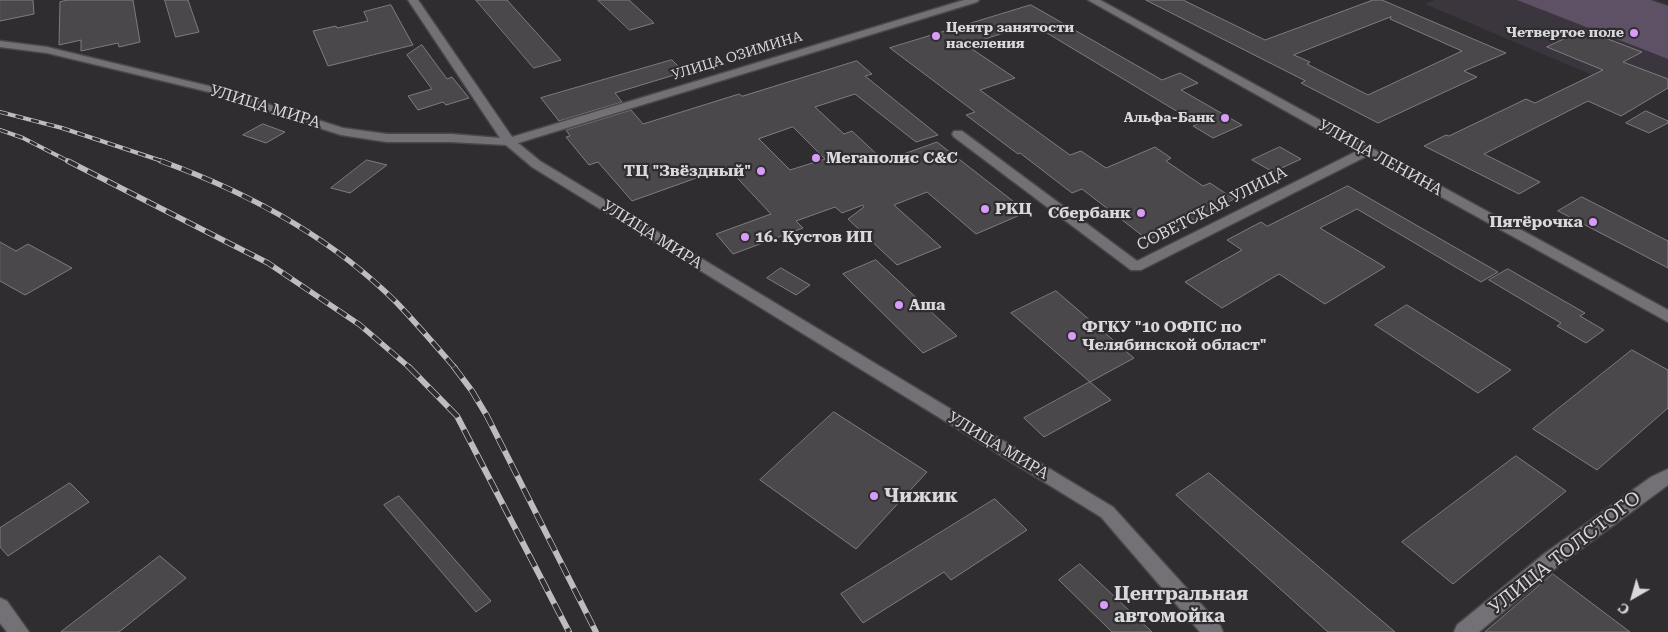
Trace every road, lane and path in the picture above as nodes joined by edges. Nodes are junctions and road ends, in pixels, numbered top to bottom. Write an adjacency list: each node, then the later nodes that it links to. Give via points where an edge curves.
1 (413, 0): 6 (street)
2 (974, 0): 6 (street, УЛИЦА ОЗИМИНА)
3 (1093, 0): 7 (street, УЛИЦА ЛЕНИНА)
4 (0, 44): 6 (street, УЛИЦА МИРА, via 47,50 213,90 341,131 387,138)
5 (958, 134): 7 (street, СОВЕТСКАЯ УЛИЦА, via 1136,267)
6 (509, 142): 12 (street, УЛИЦА МИРА, via 542,167 1107,512)
7 (1367, 151): 8 (street, УЛИЦА ЛЕНИНА)
8 (1668, 317)
9 (1664, 483): 13 (street, УЛИЦА ТОЛСТОГО, via 1551,560)
10 (0, 607): 11 (street)
11 (19, 632)
12 (1213, 632)
13 (1464, 632)

